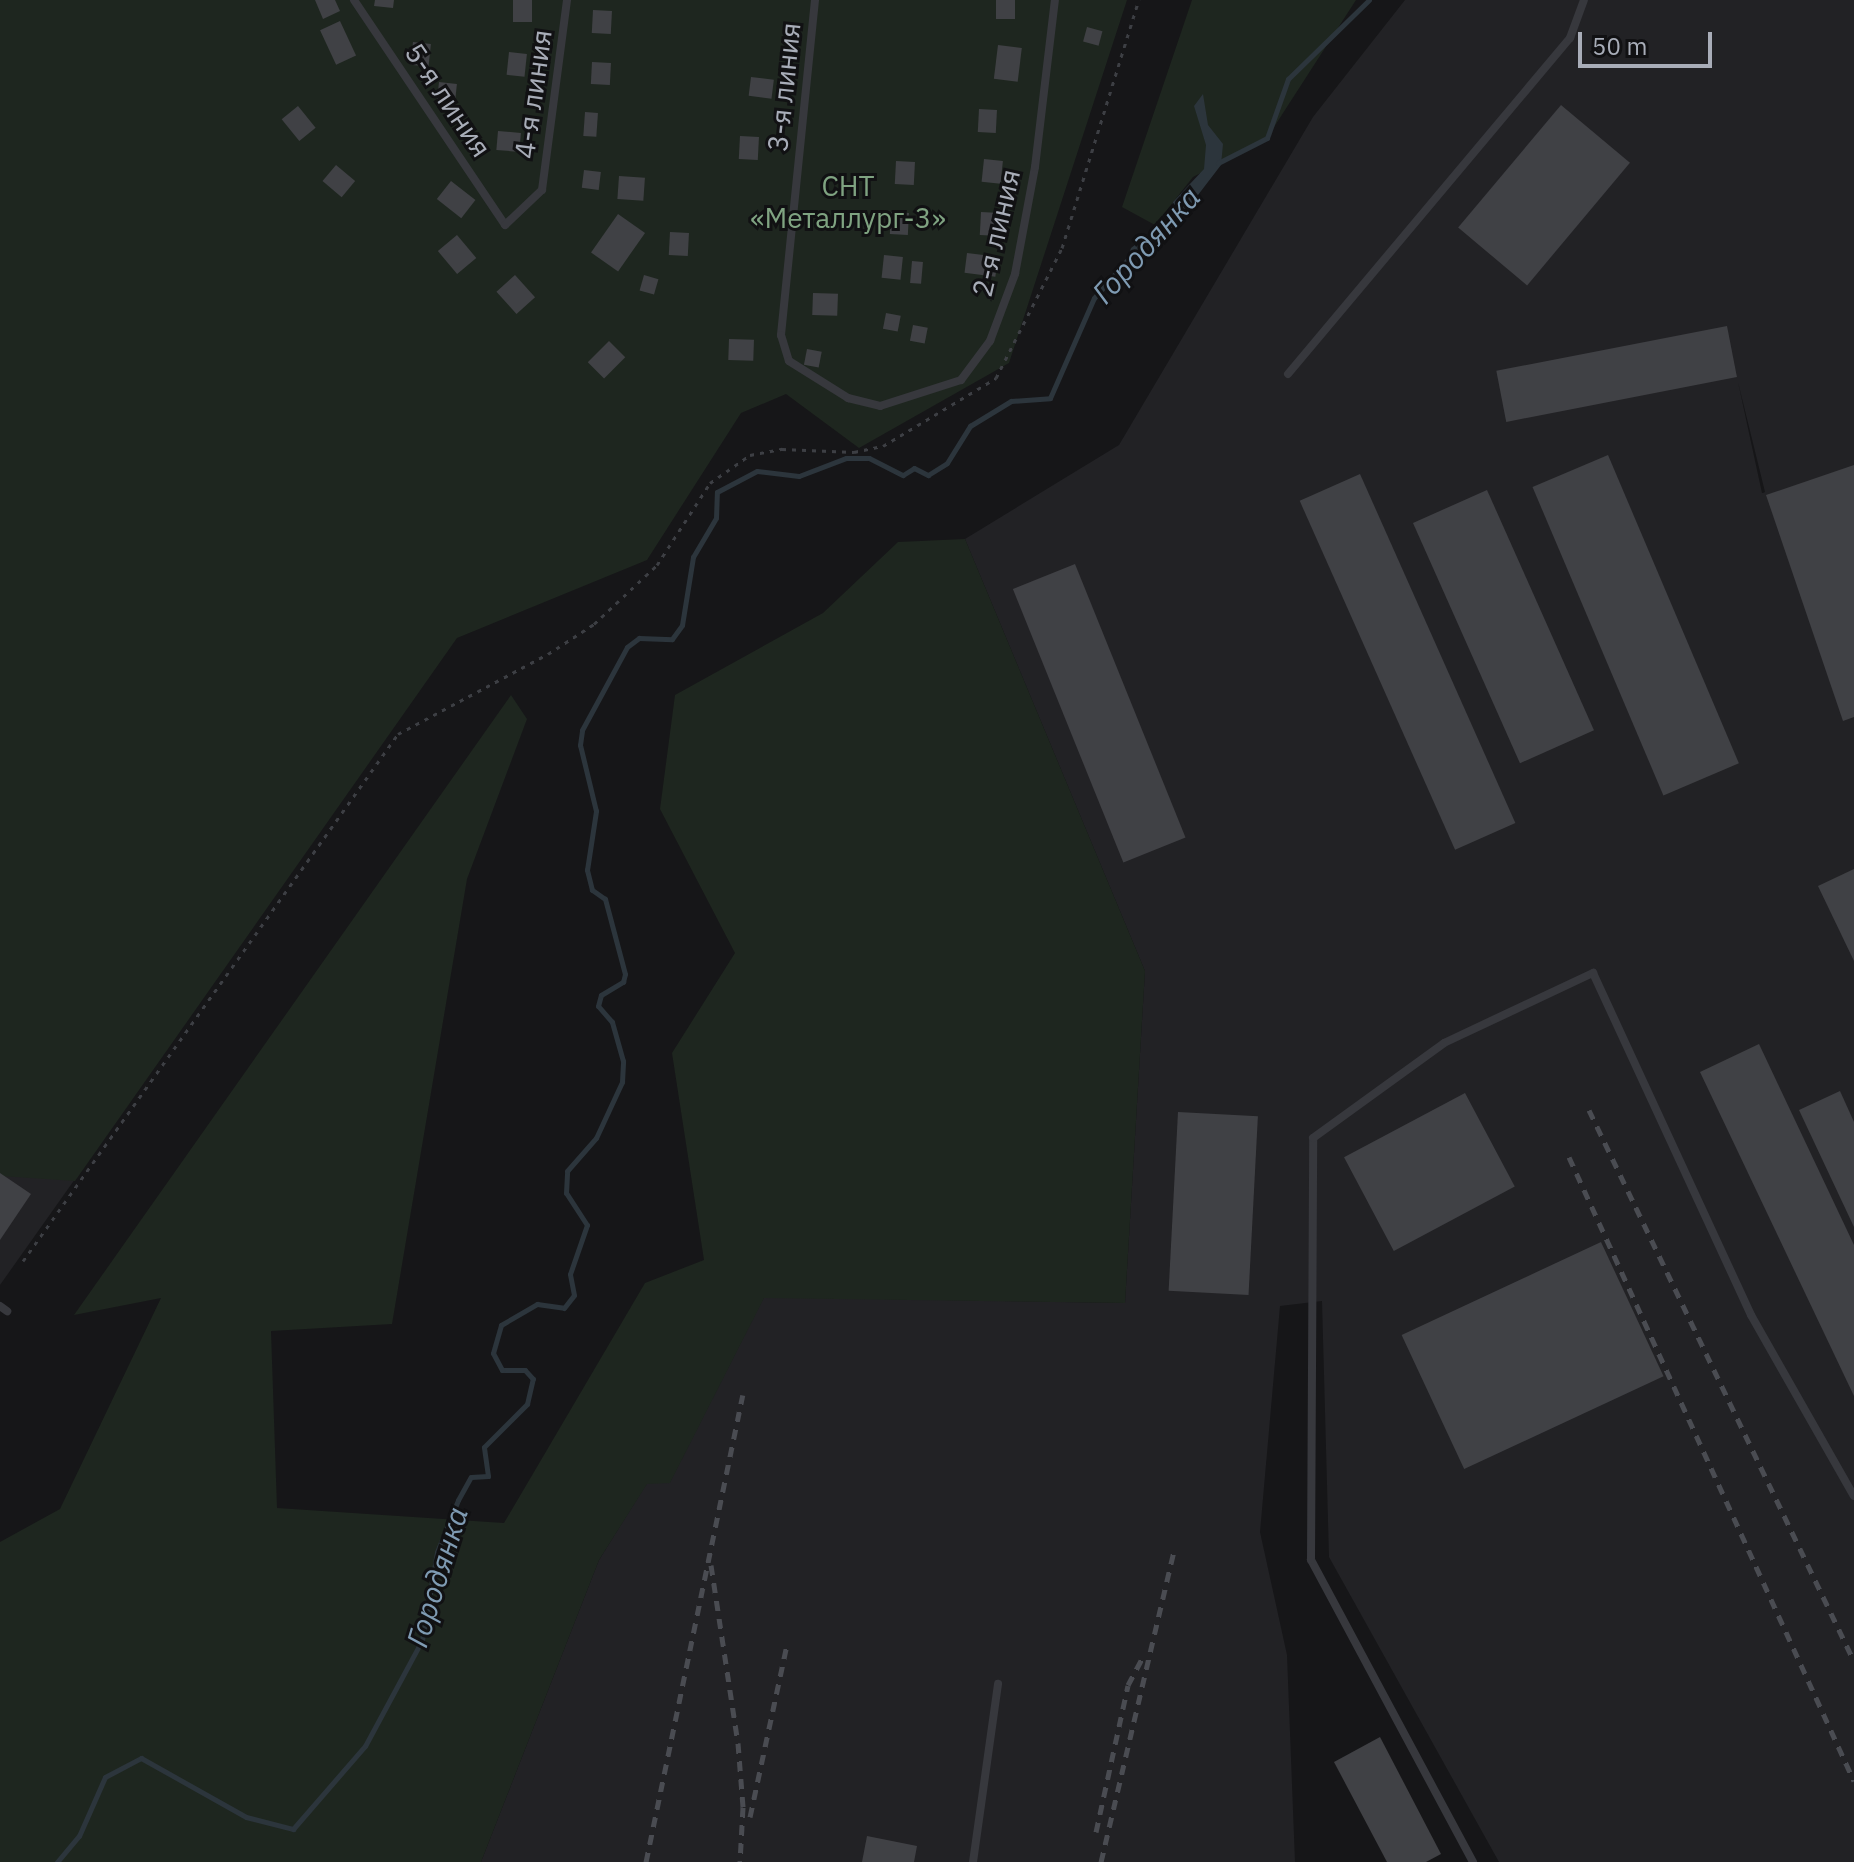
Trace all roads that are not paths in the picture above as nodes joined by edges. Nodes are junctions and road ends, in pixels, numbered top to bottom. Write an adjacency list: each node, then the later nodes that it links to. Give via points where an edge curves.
1 (354, 0): 6 (lane, 5-я линия)
2 (567, 0): 6 (lane, 4-я линия, via 542,190)
3 (815, 0): 8 (lane, 3-я линия, via 781,335 789,361 848,398)
4 (1055, 0): 8 (lane, 2-я линия, via 1035,167 1015,274 990,341 961,380)
5 (1584, 0): 7 (lane, via 1570,38)
6 (505, 225)
7 (1288, 374)
8 (880, 406)
9 (1854, 1496): 12 (lane, via 1751,1315 1593,973 1444,1043 1313,1138 1311,1560)
10 (998, 1684): 11 (lane)
11 (973, 1862)
12 (1473, 1862)

